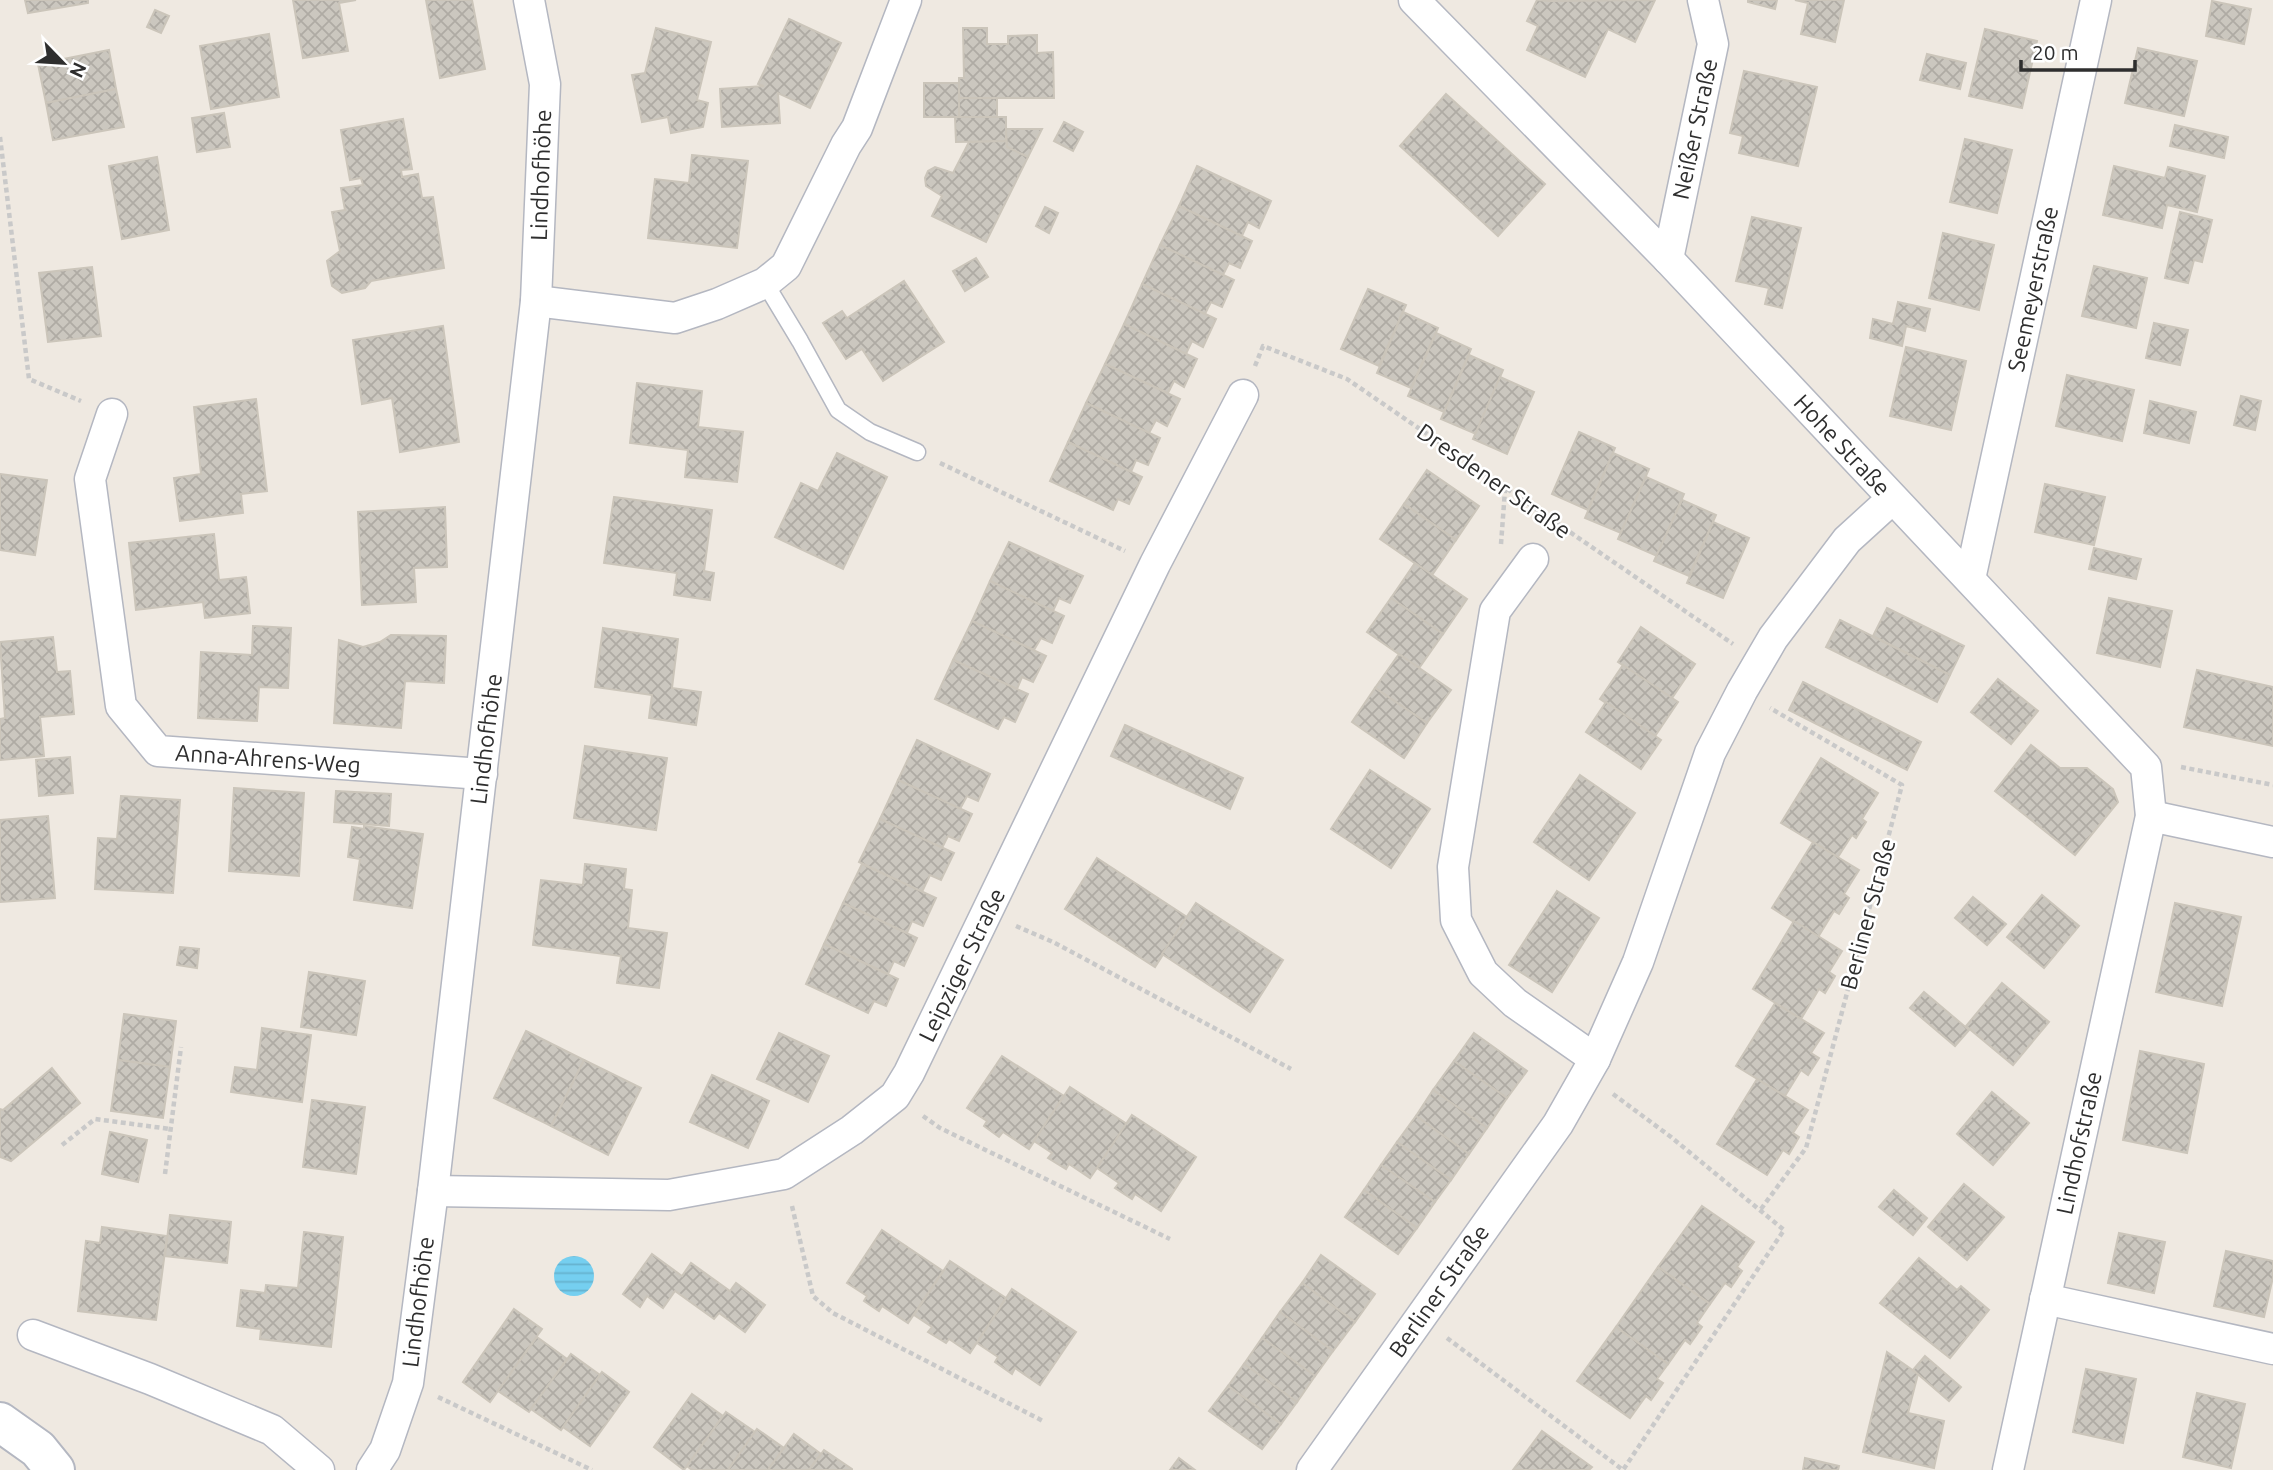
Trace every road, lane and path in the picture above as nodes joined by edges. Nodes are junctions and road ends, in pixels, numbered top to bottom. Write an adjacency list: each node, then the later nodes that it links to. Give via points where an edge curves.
1 (529, 0): 9 (street, Lindhofhöhe, via 545,84)
2 (906, 0): 8 (street, via 857,128 786,266)
3 (1414, 0): 7 (street, Hohe Straße)
4 (1703, 0): 7 (street, Neißer Straße, via 1713,44)
5 (2096, 0): 16 (street, Seemeyerstraße)
6 (0, 137): 11 (path, via 29,379)
7 (1668, 259): 13 (street, Hohe Straße)
8 (765, 283): 9 (street, via 675,318); 12 (lane, via 838,410 870,432)
9 (536, 301): 20 (street, Lindhofhöhe)
10 (1243, 395): 17 (path, Dresdener Straße, via 1263,346 1347,379); 32 (street, Leipziger Straße, via 1154,564 909,1073 895,1096)
11 (112, 414): 20 (street, Anna-Ahrens-Weg, via 90,479 119,693 121,706 158,751)
12 (917, 452): 14 (path)
13 (1892, 499): 16 (street, Hohe Straße); 17 (street, Berliner Straße, via 1847,540)
14 (1132, 554)
15 (1532, 559): 26 (street, Dresdener Straße, via 1495,611 1453,867 1456,920 1483,973)
16 (1970, 579): 19 (street, Hohe Straße)
17 (1759, 663): 18 (street, Berliner Straße)
18 (1742, 691): 26 (street, Berliner Straße, via 1710,753 1638,962); 34 (path, Berliner Straße, via 1902,785 1806,1148)
19 (2146, 767): 21 (path, via 2161,763); 22 (street)
20 (482, 774): 33 (street, Lindhofhöhe)
21 (2273, 785)
22 (2151, 816): 23 (street); 36 (street, Lindhofstraße)
23 (2273, 842)
24 (1030, 933): 27 (path)
25 (181, 1046): 29 (path)
26 (1591, 1067): 34 (path); 37 (street, Berliner Straße, via 1558,1124)
27 (1291, 1069)
28 (940, 1128): 35 (path)
29 (170, 1129): 30 (path, via 95,1119); 31 (path)
30 (62, 1145)
31 (165, 1174)
32 (784, 1174): 33 (street, Leipziger Straße, via 669,1195); 41 (path, via 813,1296 832,1313)
33 (433, 1191): 40 (street, Lindhofhöhe)
34 (1761, 1209): 48 (path, via 1784,1230)
35 (1170, 1239)
36 (2045, 1300): 39 (street); 49 (street, Lindhofstraße)
37 (1420, 1318): 47 (street, Berliner Straße); 48 (path)
38 (33, 1335): 44 (street, via 272,1430)
39 (2273, 1349)
40 (408, 1383): 45 (street, Lindhofhöhe, via 385,1450); 46 (path)
41 (1043, 1421)
42 (0, 1422): 43 (street, via 38,1449)
43 (55, 1470)
44 (319, 1470)
45 (372, 1470)
46 (592, 1470)
47 (1312, 1470)
48 (1623, 1470)
49 (2008, 1470)

